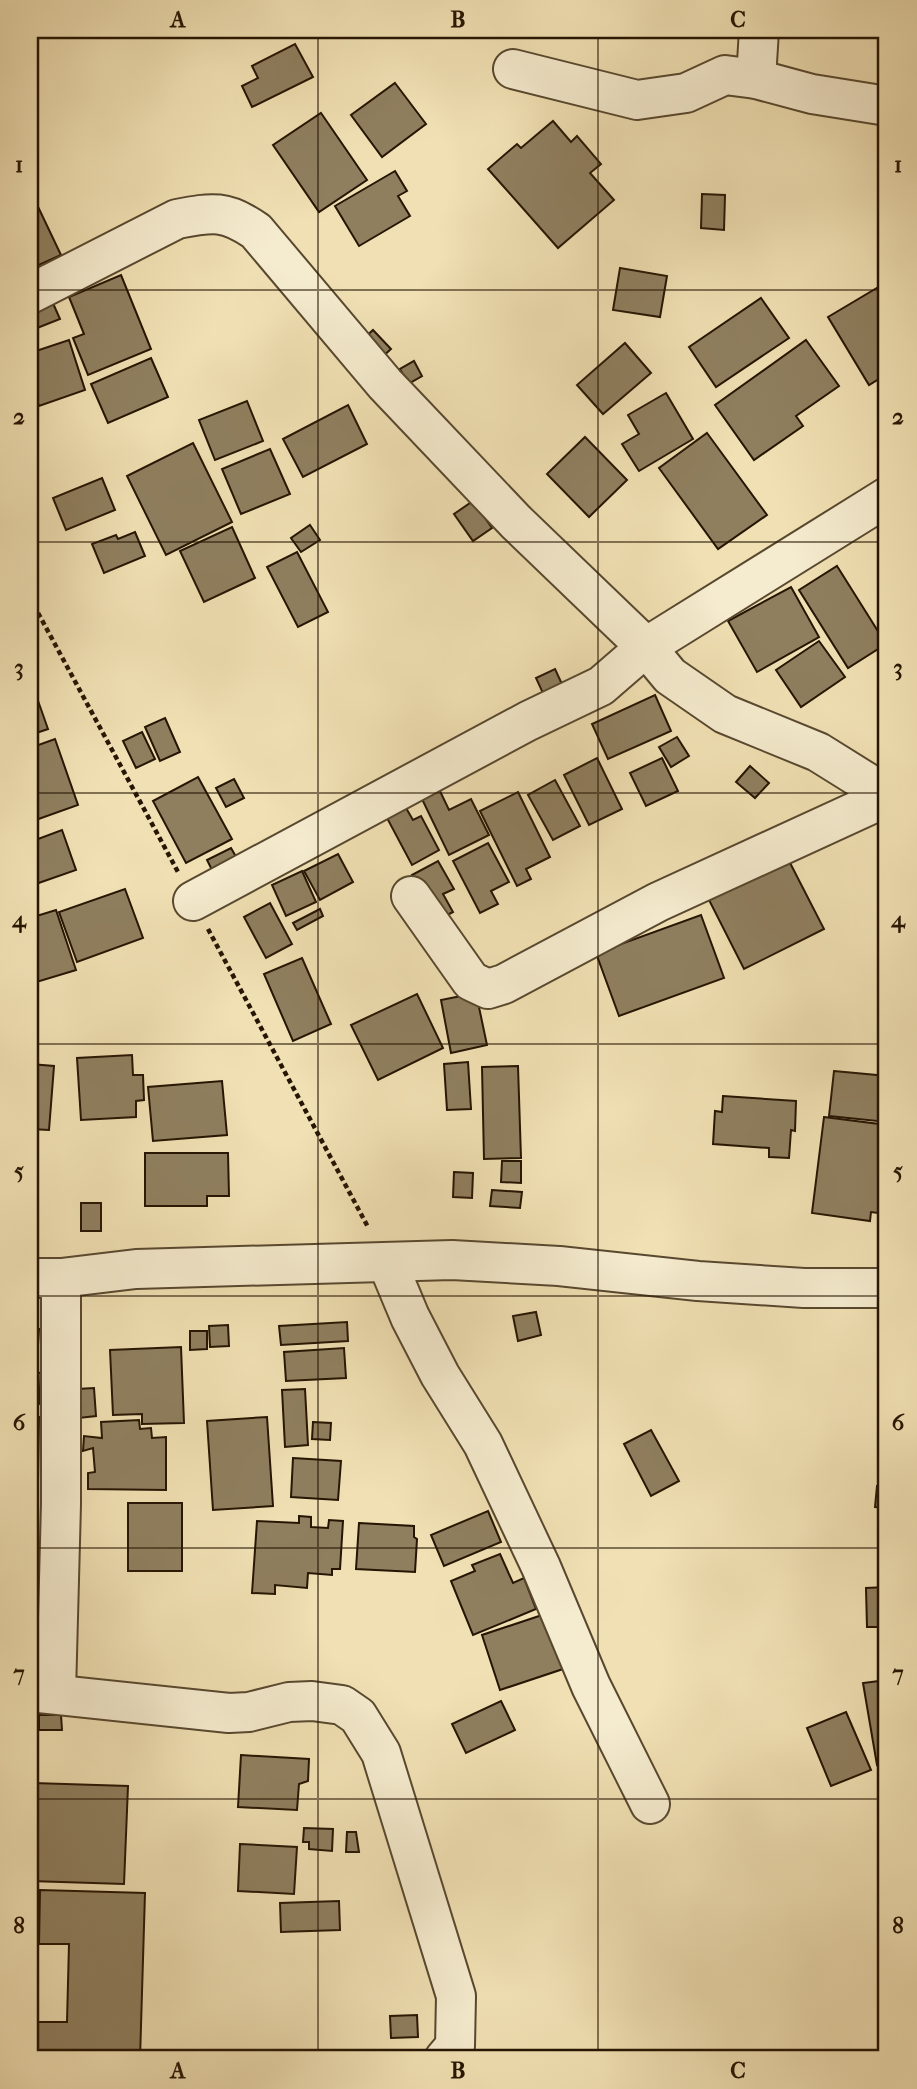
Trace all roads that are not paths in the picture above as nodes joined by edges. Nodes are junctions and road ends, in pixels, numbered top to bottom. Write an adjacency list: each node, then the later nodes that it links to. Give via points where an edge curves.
1 (759, 30): 3 (street)
2 (513, 69): 3 (street, via 638,100 686,93 724,75)
3 (756, 79): 4 (street)
4 (887, 106)
5 (30, 294): 7 (street, via 177,219 204,213 236,217 257,231 385,384 516,522)
6 (887, 497): 7 (street)
7 (646, 648): 8 (street, via 670,676 725,714 818,752); 10 (street, via 601,686)
8 (887, 796): 9 (street, via 658,902 488,989 471,981)
9 (411, 896)
10 (193, 901)
11 (387, 1262): 12 (street, via 136,1269); 13 (street, via 452,1260 559,1266 698,1282); 15 (street, via 440,1376 483,1444 590,1686)
12 (45, 1278): 14 (street, via 61,1504)
13 (887, 1288)
14 (43, 1693): 16 (street, via 229,1713 312,1701 342,1705 358,1716 381,1754 456,1996 455,2046)
15 (650, 1804)
16 (444, 2059)

